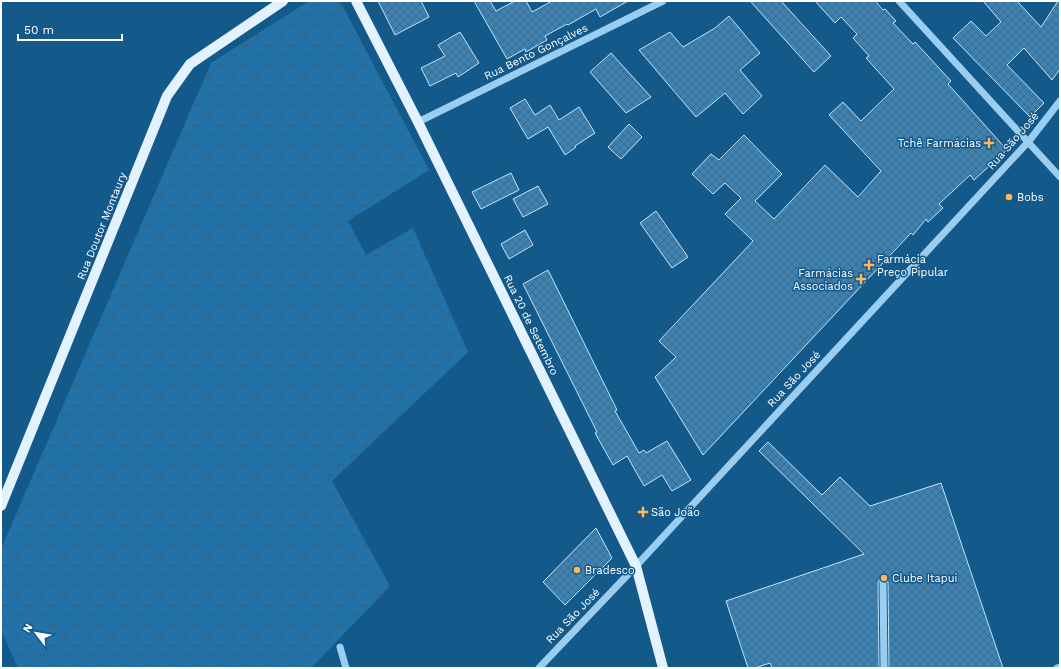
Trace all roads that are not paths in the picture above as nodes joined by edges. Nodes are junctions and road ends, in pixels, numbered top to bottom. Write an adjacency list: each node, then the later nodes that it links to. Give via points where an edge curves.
1 (283, 1): 9 (main road, Rua Doutor Montaury, via 190,64 167,96)
2 (356, 1): 6 (main road, Rua 20 de Setembro)
3 (663, 1): 6 (street, Rua Bento Gonçalves)
4 (900, 1): 7 (street)
5 (1060, 101): 7 (street, Rua São José)
6 (418, 122): 10 (main road, Rua 20 de Setembro)
7 (1029, 142): 8 (street); 10 (street, Rua São José)
8 (1060, 177)
9 (1, 506)
10 (636, 566): 14 (street, Rua São José); 15 (main road, Rua 20 de Setembro)
11 (883, 583): 16 (street)
12 (340, 647): 13 (street)
13 (346, 668)
14 (539, 668)
15 (663, 668)
16 (884, 668)

